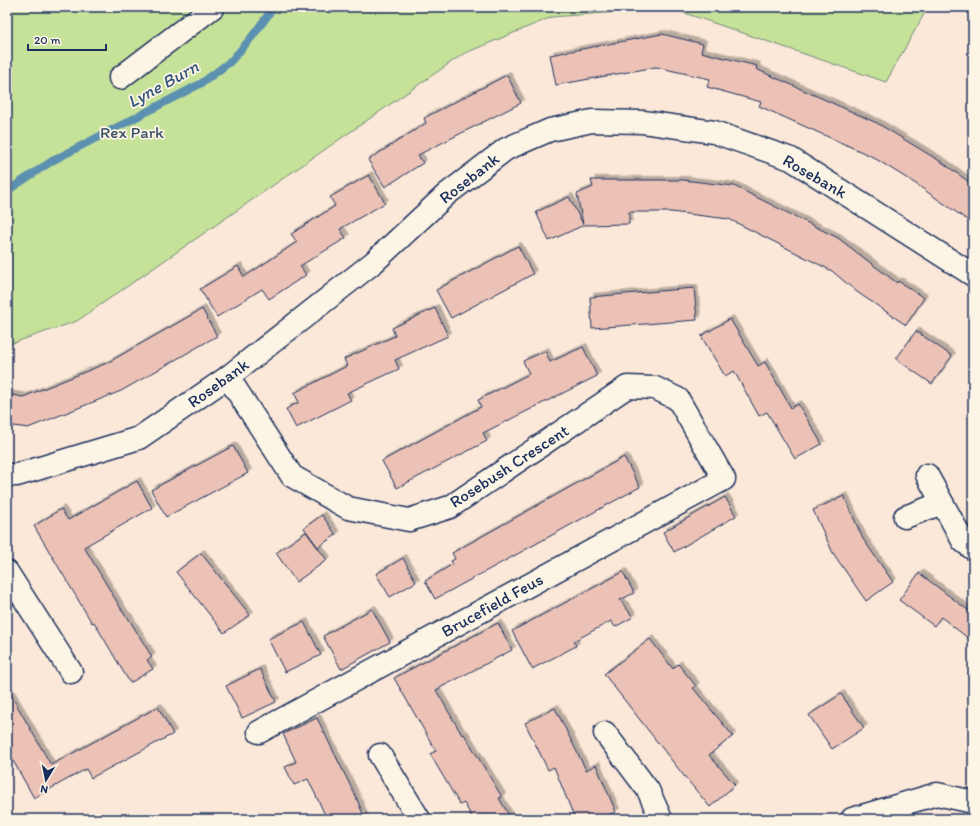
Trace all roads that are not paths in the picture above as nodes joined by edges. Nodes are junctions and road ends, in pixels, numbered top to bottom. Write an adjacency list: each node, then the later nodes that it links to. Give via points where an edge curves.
1 (213, 7): 2 (street)
2 (120, 78)
3 (973, 275): 4 (street, Rosebank, via 790,159 714,132 643,122 592,121 550,130 506,149 447,194 374,262)
4 (228, 377): 5 (street, Rosebank, via 139,438); 7 (street, Rosebush Crescent, via 292,476 348,508 409,520 450,507 627,387 655,388 678,399)
5 (7, 475)
6 (927, 475): 8 (street)
7 (724, 478): 13 (street, Brucefield Feus)
8 (942, 503): 9 (street); 10 (street, via 963,541)
9 (905, 517)
10 (973, 549)
11 (7, 572): 12 (street)
12 (70, 672)
13 (259, 732)
14 (604, 733): 18 (street, via 648,790)
15 (380, 754): 17 (street)
16 (973, 802): 19 (street, via 937,794)
17 (420, 819)
18 (661, 819)
19 (852, 819)

